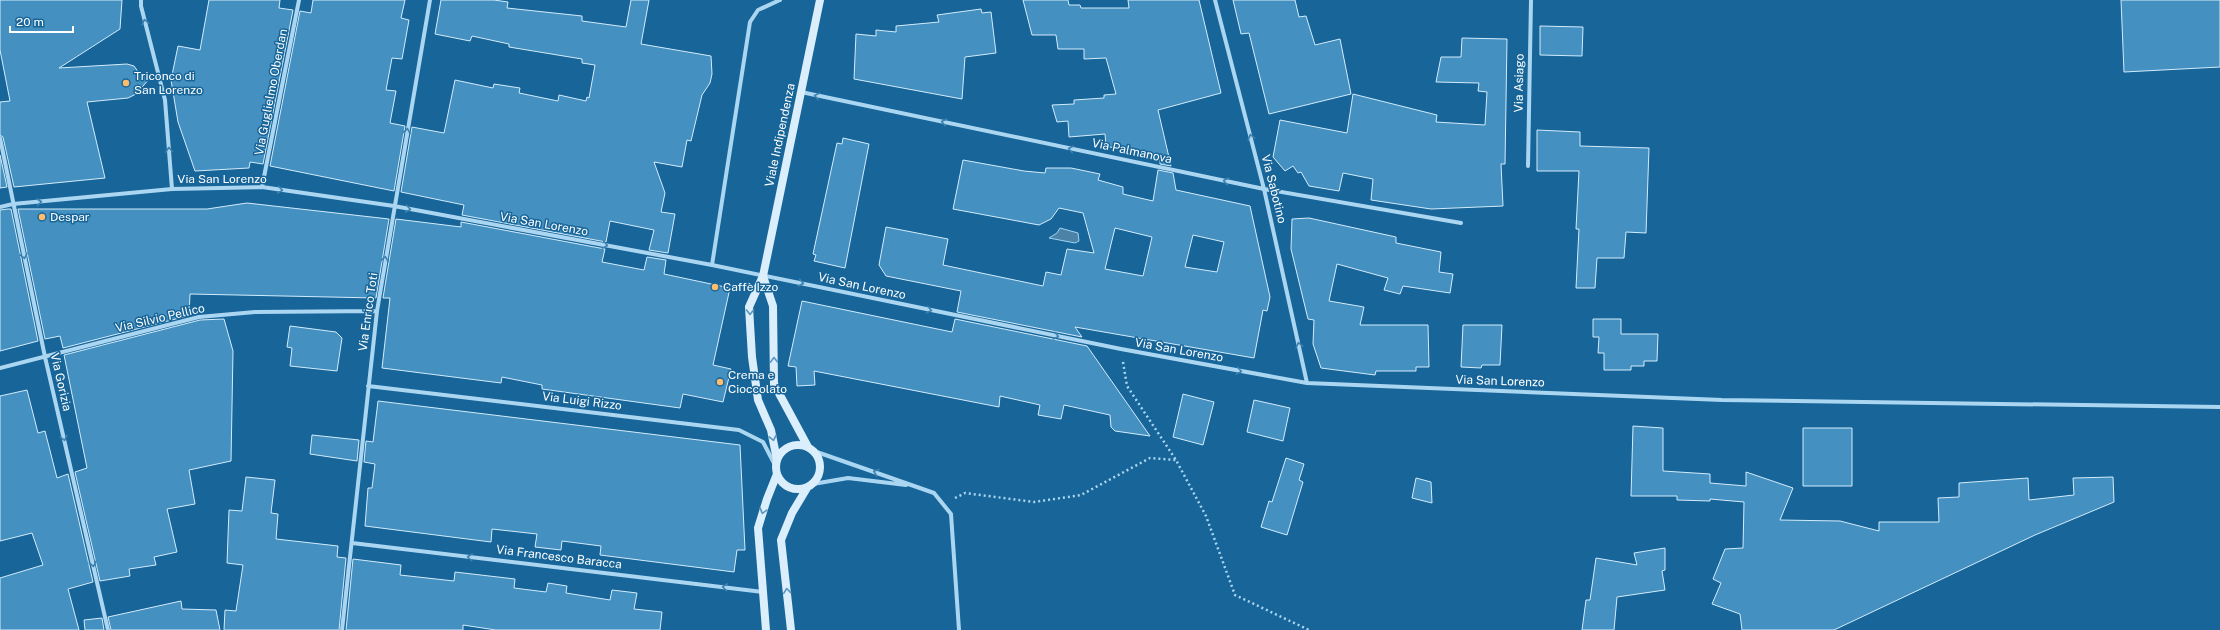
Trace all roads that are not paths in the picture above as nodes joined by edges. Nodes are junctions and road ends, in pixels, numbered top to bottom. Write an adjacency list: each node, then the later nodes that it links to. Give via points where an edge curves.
1 (141, 0): 12 (street, one-way to 1, via 165,100)
2 (299, 0): 11 (street, Via Guglielmo Oberdan)
3 (430, 0): 15 (street, Via Enrico Toti, one-way to 3)
4 (780, 0): 18 (street, via 758,10 750,22)
5 (820, 0): 8 (main road, Viale Indipendenza)
6 (1215, 0): 13 (street, Via Sabotino, one-way to 6)
7 (1531, 0): 10 (street, Via Asiago)
8 (801, 92): 13 (street, Via Palmanova, one-way to 8); 19 (main road, Viale Indipendenza)
9 (0, 138): 14 (street, Via Gorizia)
10 (1528, 166)
11 (262, 187): 12 (street, Via San Lorenzo); 15 (street, Via San Lorenzo, one-way to 15)
12 (172, 189): 14 (street, Via San Lorenzo, one-way to 12)
13 (1264, 189): 17 (street, Via Palmanova); 23 (street, Via Sabotino, one-way to 13)
14 (13, 204): 16 (street, Via San Lorenzo); 21 (street, Via Gorizia, one-way to 21)
15 (394, 206): 18 (street, Via San Lorenzo, one-way to 18); 20 (street, Via Enrico Toti, one-way to 15)
16 (0, 207)
17 (1461, 223)
18 (712, 265): 19 (street, Via San Lorenzo)
19 (763, 276): 23 (street, Via San Lorenzo, one-way to 23, via 1121,349); 26 (main road, one-way to 19, via 774,384 773,306); 27 (main road, Viale Indipendenza, one-way to 27, via 749,307 752,357 758,400 771,430)
20 (377, 311): 21 (street, Via Silvio Pellico, via 255,312 199,317); 24 (street, Via Enrico Toti)
21 (45, 357): 22 (street, Via Silvio Pellico); 32 (street, Via Gorizia, one-way to 32)
22 (0, 368)
23 (1307, 383): 25 (street, Via San Lorenzo, via 1722,400)
24 (368, 386): 27 (street, Via Luigi Rizzo, via 739,430 763,442); 30 (street, Via Enrico Toti)
25 (2220, 407)
26 (811, 449): 27 (main road, via 793,446 786,448); 28 (main road, via 821,464 818,478); 29 (street, one-way to 26)
27 (777, 467): 28 (main road, via 781,481 793,489); 31 (main road, one-way to 31, via 758,528)
28 (810, 486): 29 (street, via 848,478); 35 (main road, one-way to 28, via 781,540 792,513)
29 (913, 486): 36 (street, via 934,493 951,514)
30 (352, 543): 31 (street, Via Francesco Baracca, one-way to 30); 33 (street, Via Enrico Toti)
31 (763, 592): 34 (main road)
32 (108, 630)
33 (342, 630)
34 (766, 630)
35 (791, 630)
36 (959, 630)

